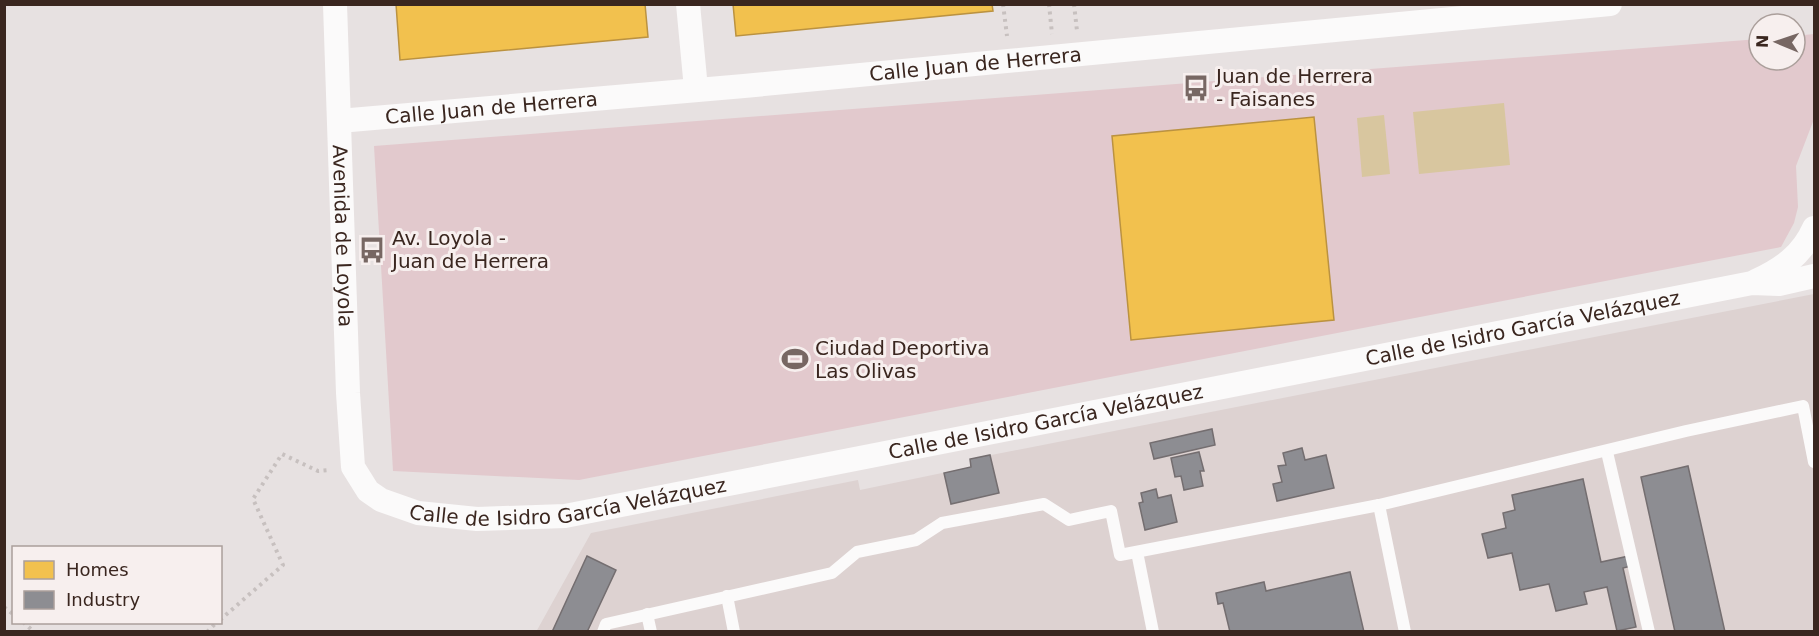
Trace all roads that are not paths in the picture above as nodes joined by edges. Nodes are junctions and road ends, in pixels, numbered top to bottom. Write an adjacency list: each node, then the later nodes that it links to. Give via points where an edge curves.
1 (335, 4): 6 (street, Avenida de Loyola)
2 (688, 4): 5 (street)
3 (1610, 4): 4 (street, Calle Juan de Herrera)
4 (1435, 12): 5 (street, Calle Juan de Herrera)
5 (696, 89): 6 (street, Calle Juan de Herrera)
6 (339, 121): 12 (street, Avenida de Loyola)
7 (1815, 228): 9 (street, Calle de Isidro García Velázquez, via 1792,260)
8 (1815, 276): 9 (street, Calle de Isidro García Velázquez, via 1779,284)
9 (1752, 283): 12 (street, Calle de Isidro García Velázquez, via 565,516 477,519 418,513 381,500 368,490)
10 (1607, 452): 11 (lane, via 1803,406); 13 (lane); 22 (lane)
11 (1815, 462)
12 (353, 467)
13 (1379, 505): 14 (lane); 21 (lane)
14 (1137, 552): 15 (lane, via 1120,555 1111,511 1069,520 1044,504 942,523 916,540 857,552 832,573); 20 (lane)
15 (726, 596): 16 (lane); 19 (lane)
16 (647, 614): 17 (lane, via 606,624); 18 (lane)
17 (603, 632)
18 (651, 632)
19 (734, 632)
20 (1153, 632)
21 (1405, 632)
22 (1649, 632)

